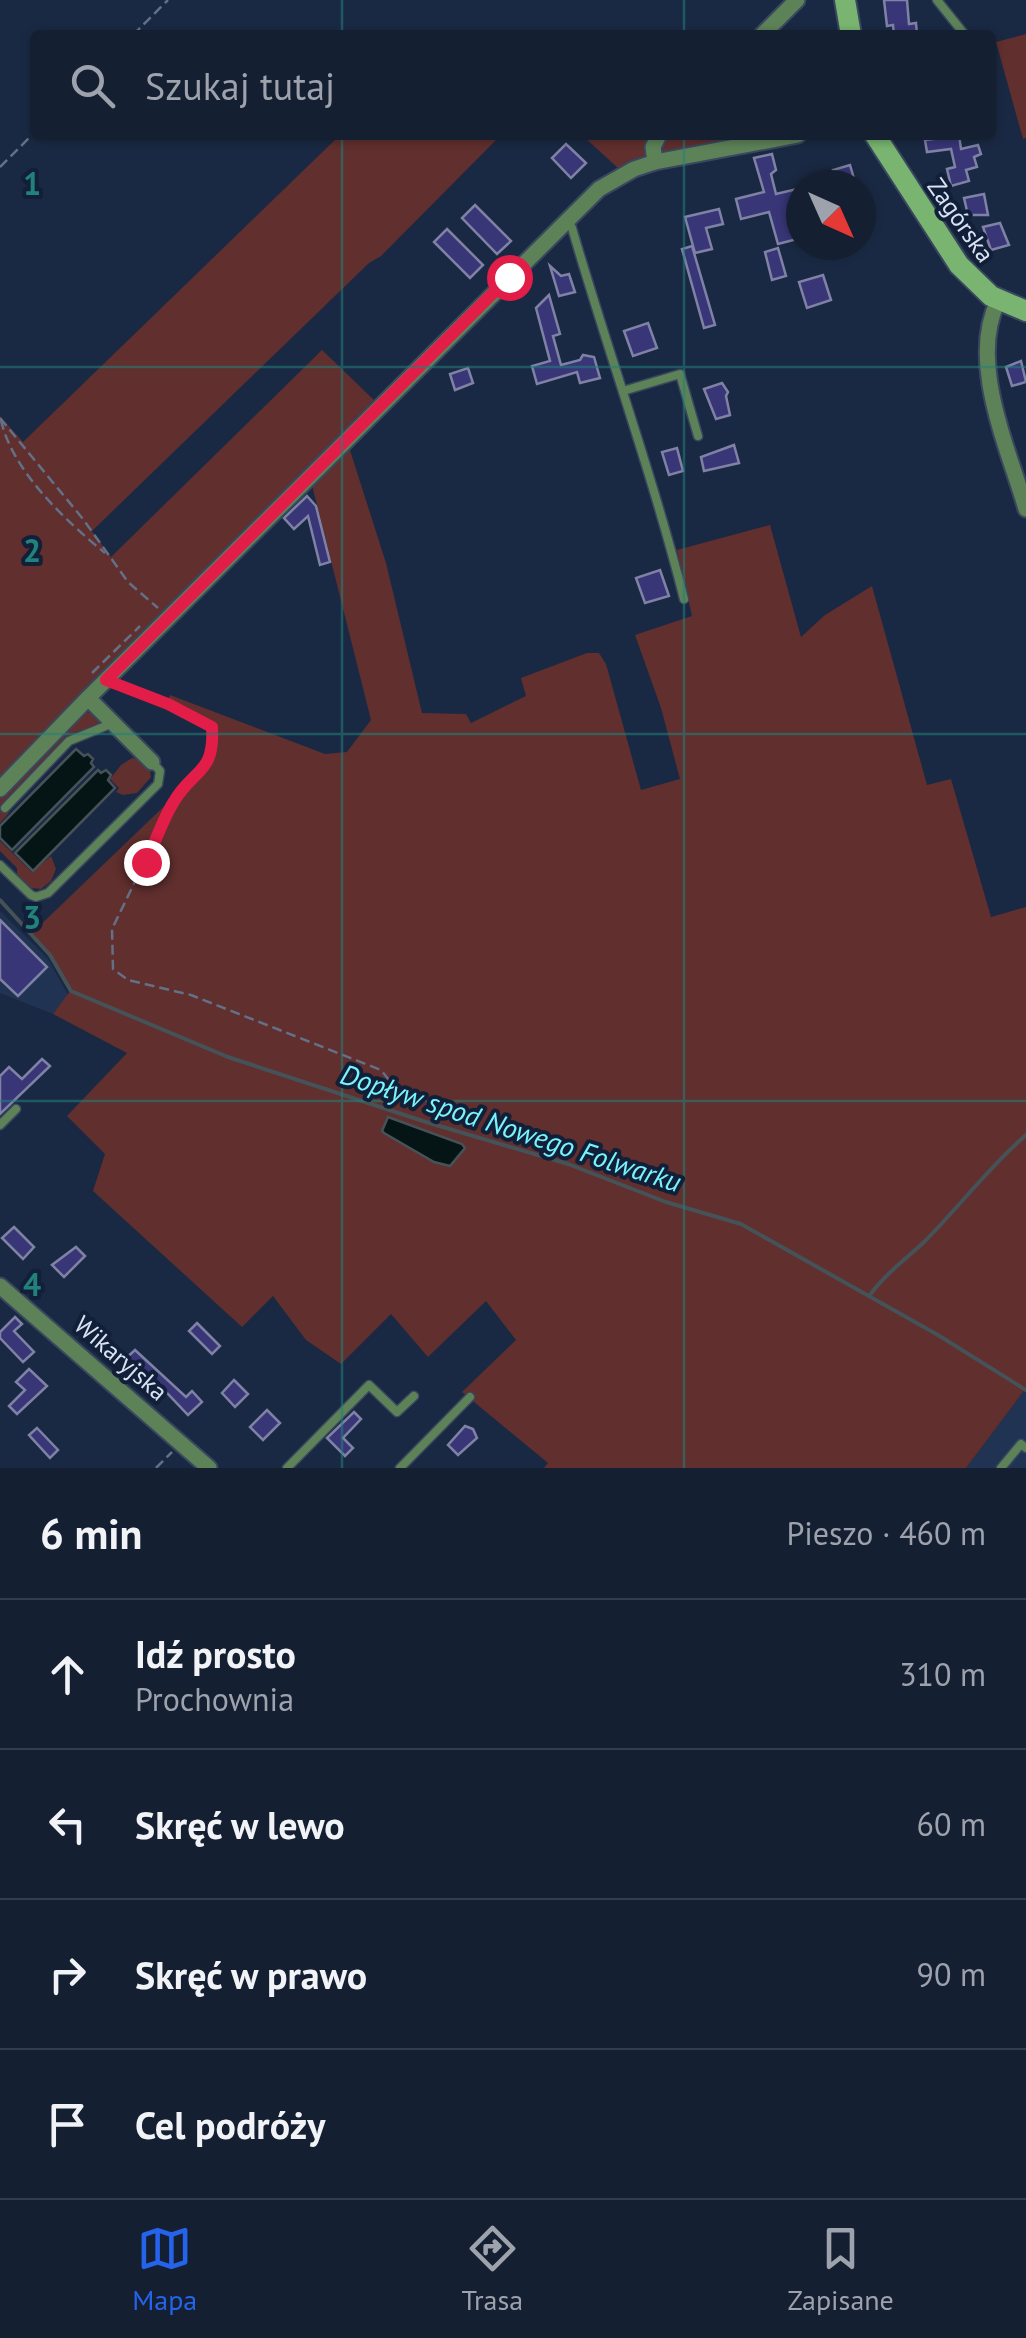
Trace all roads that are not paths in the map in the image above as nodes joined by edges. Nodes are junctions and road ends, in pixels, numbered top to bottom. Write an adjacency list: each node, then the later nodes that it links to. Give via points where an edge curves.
1 (797, 0): 4 (street)
2 (844, 0): 5 (street)
3 (937, 0): 6 (lane)
4 (767, 30)
5 (850, 30)
6 (962, 30)
7 (656, 140): 10 (street)
8 (771, 140): 10 (street)
9 (878, 140): 12 (street, Zagórska, via 959,265)
10 (654, 162): 11 (street, via 615,178)
11 (566, 219): 14 (lane); 18 (street)
12 (998, 301): 13 (street, Zagórska); 16 (street, via 984,351)
13 (1026, 311)
14 (624, 391): 15 (lane, via 680,374); 17 (lane)
15 (698, 436)
16 (1026, 509)
17 (684, 599)
18 (88, 698): 19 (street); 21 (street)
19 (112, 723): 20 (street); 22 (lane, via 73,738)
20 (152, 762): 23 (lane, via 160,771 158,784 42,896 31,895)
21 (0, 788)
22 (5, 808)
23 (0, 865)
24 (16, 1109): 25 (lane)
25 (0, 1125)
26 (0, 1286): 30 (street, Wikaryjska)
27 (414, 1396): 31 (lane, via 397,1412 369,1385)
28 (470, 1397): 32 (lane)
29 (1026, 1448): 33 (lane, via 1021,1444)
30 (209, 1468)
31 (287, 1468)
32 (400, 1468)
33 (1001, 1468)

